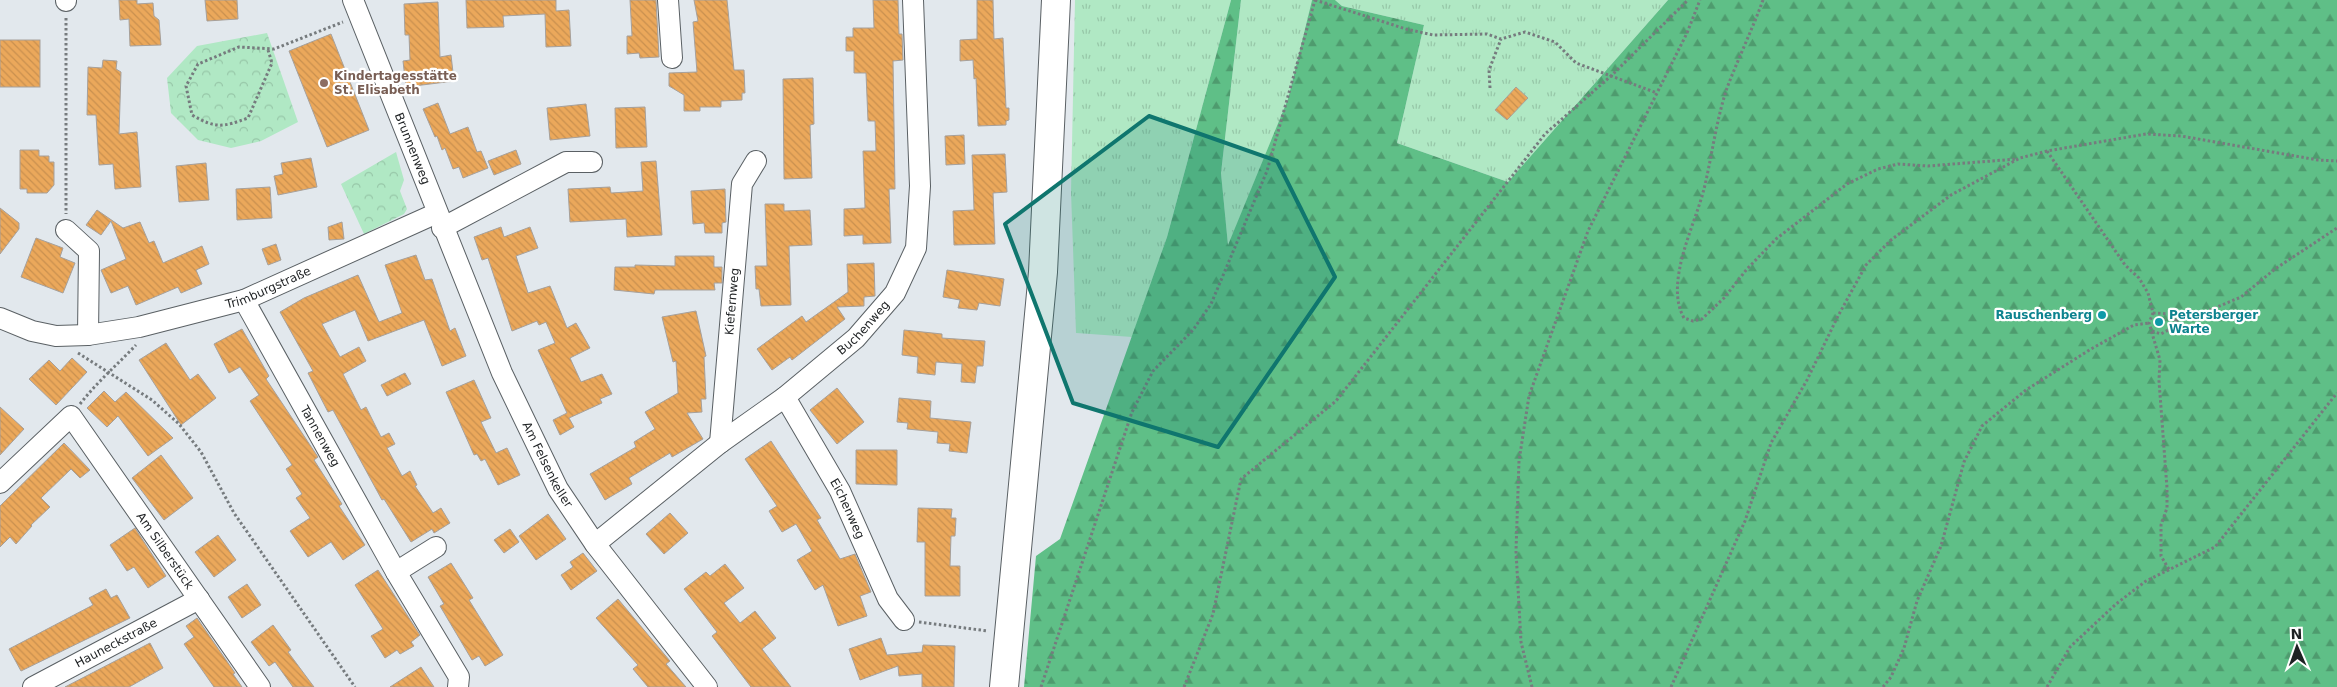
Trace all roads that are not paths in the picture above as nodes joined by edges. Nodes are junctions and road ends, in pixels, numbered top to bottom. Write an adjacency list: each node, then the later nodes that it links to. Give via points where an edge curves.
1 (668, 0): 5 (street)
2 (913, 0): 13 (street, Buchenweg, via 920,186 916,248 895,293 856,338)
3 (1056, 0): 25 (main road, via 1043,272)
4 (356, 8): 8 (street, Brunnenweg)
5 (672, 58)
6 (756, 161): 14 (street, Kiefernweg, via 742,184)
7 (592, 162): 8 (street, Trimburgstraße, via 566,162)
8 (440, 221): 10 (street, Trimburgstraße); 16 (street, Am Felsenkeller, via 502,373 558,489)
9 (66, 230): 12 (street, via 90,251)
10 (244, 300): 12 (street, Trimburgstraße); 18 (street, Tannenweg)
11 (0, 318): 12 (street, Trimburgstraße, via 32,331 56,336)
12 (88, 336)
13 (785, 397): 14 (street, Buchenweg); 20 (street, Eichenweg, via 840,491 888,599)
14 (720, 443): 16 (street, Buchenweg)
15 (0, 483): 19 (street, Am Silberstück, via 71,416)
16 (595, 544): 24 (street, Am Felsenkeller)
17 (436, 547): 18 (street)
18 (396, 572): 23 (street, Tannenweg, via 459,677)
19 (199, 599): 21 (street, Hauneckstraße); 22 (street, Am Silberstück)
20 (904, 620)
21 (33, 687)
22 (260, 687)
23 (458, 687)
24 (707, 687)
25 (1004, 687)

